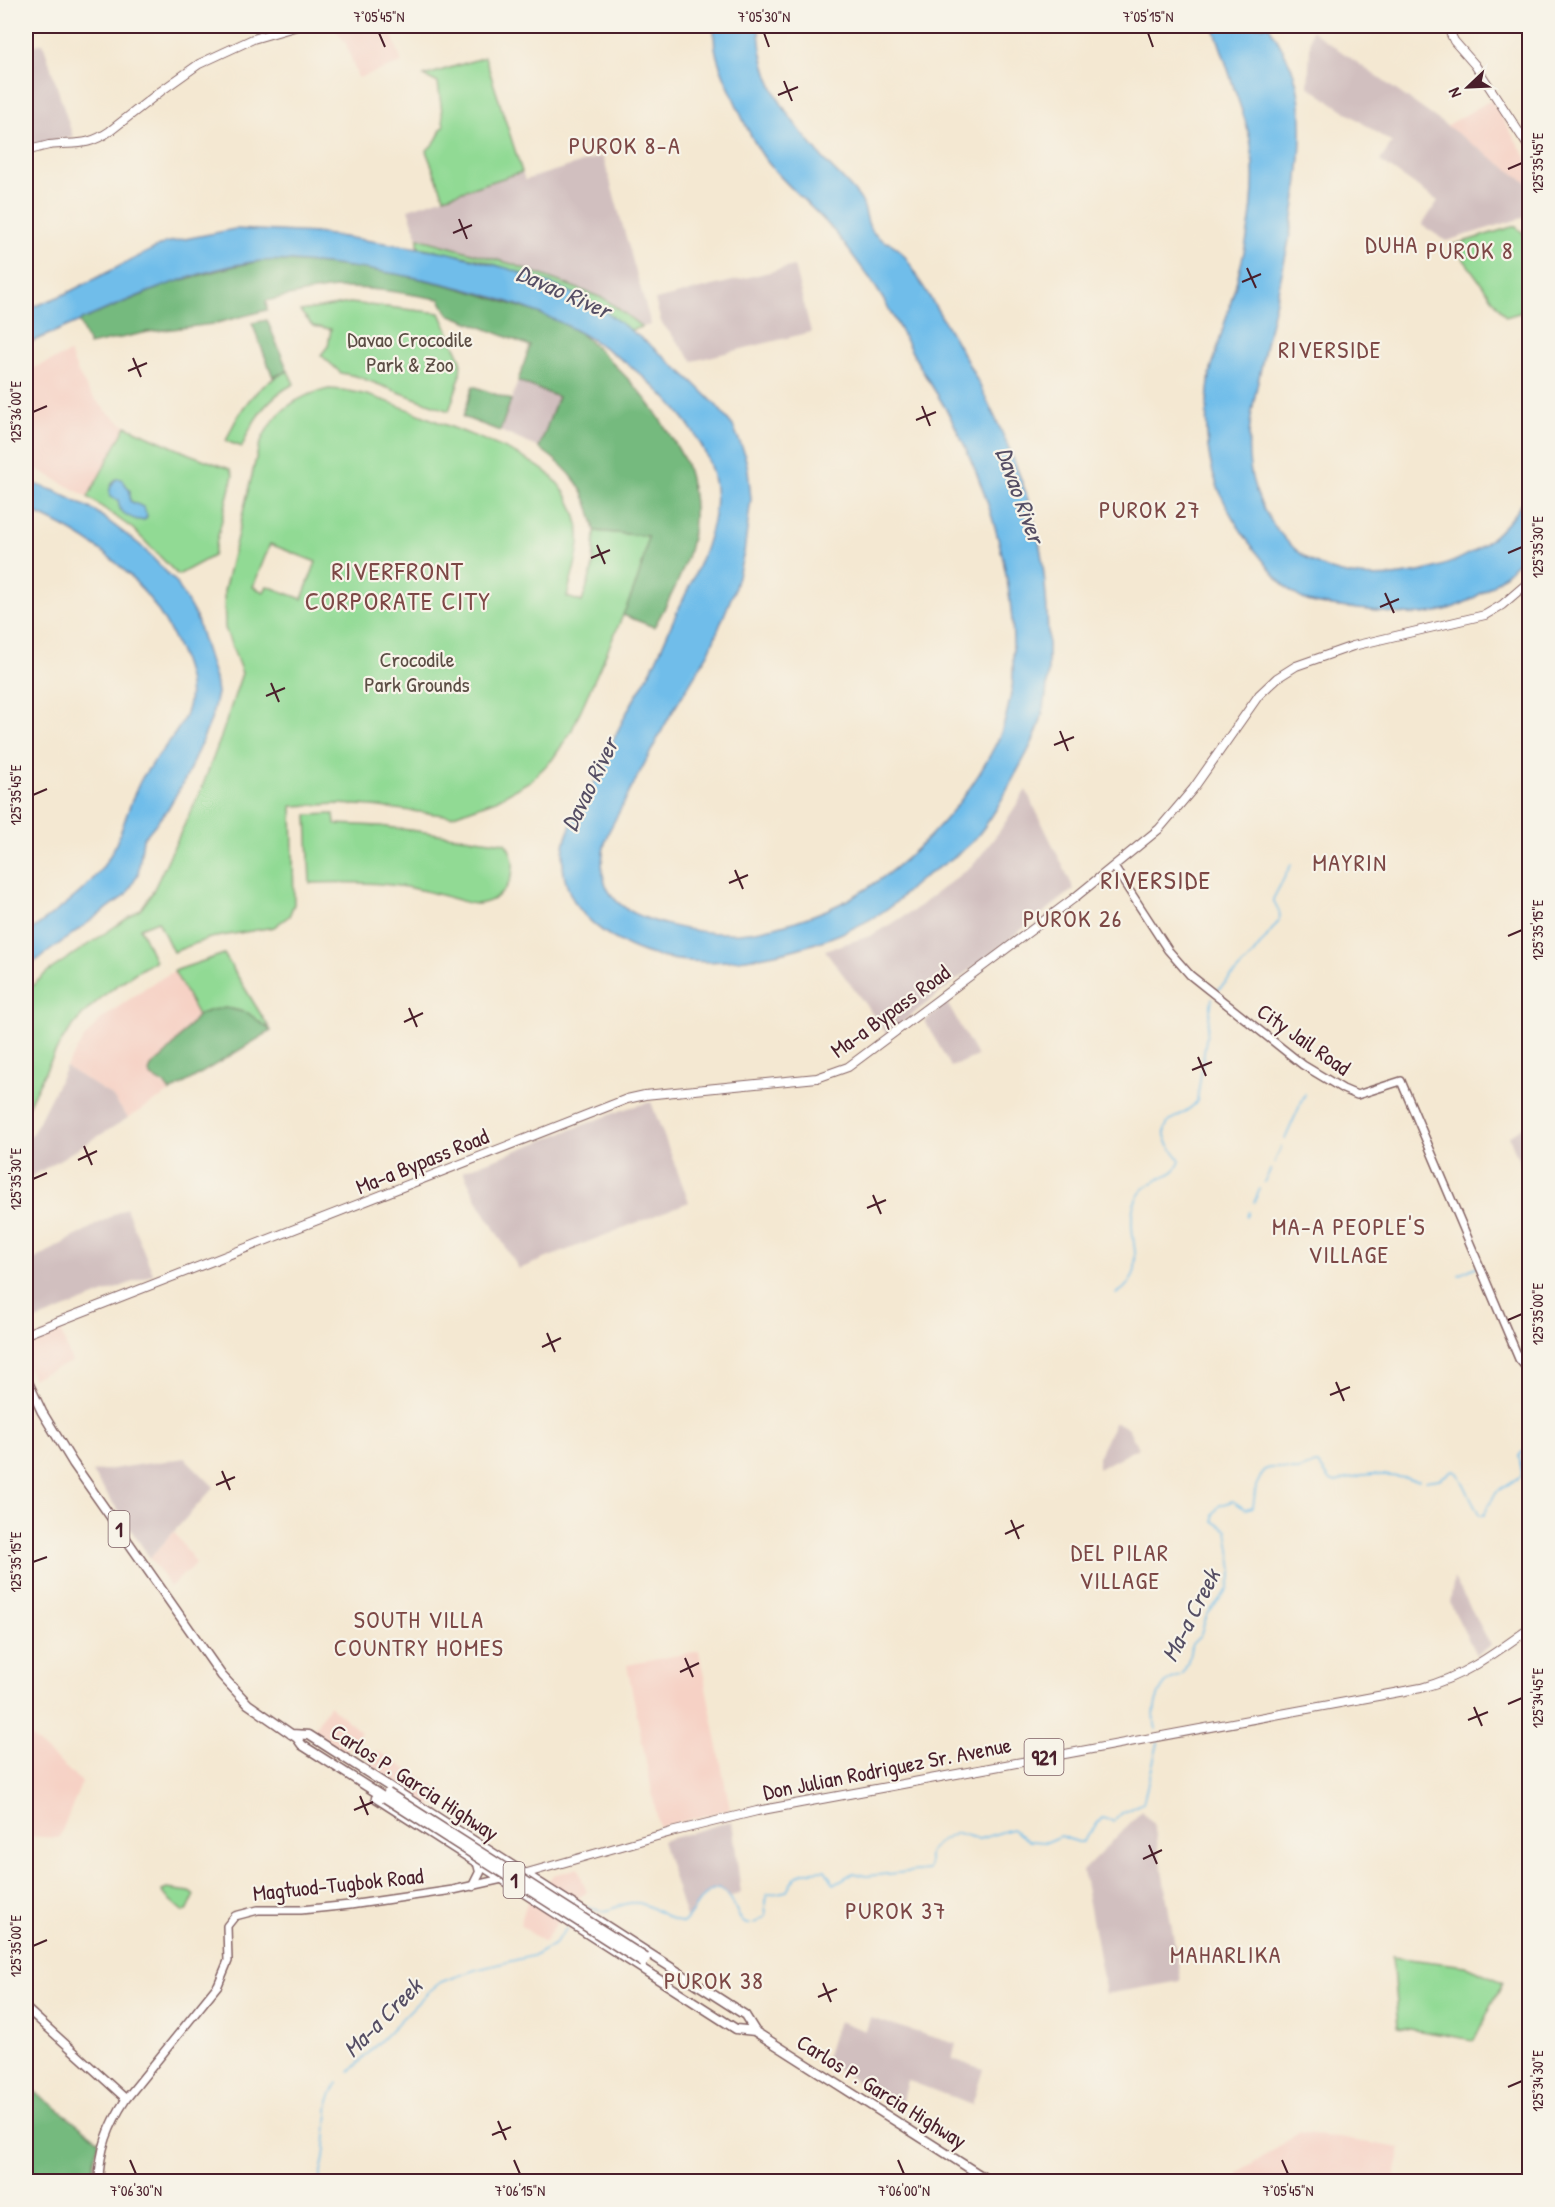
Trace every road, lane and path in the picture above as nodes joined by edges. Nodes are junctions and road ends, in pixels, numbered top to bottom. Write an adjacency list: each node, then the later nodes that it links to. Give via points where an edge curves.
1 (298, 26): 4 (main road, via 253,39 192,68 96,140)
2 (1447, 26): 3 (main road)
3 (1530, 149)
4 (26, 151)
5 (1530, 581): 6 (main road, Ma-a Bypass Road, via 1485,615 1353,646 1296,666 1277,678 1259,695 1178,808 1159,830)
6 (1114, 867): 7 (main road, Ma-a Bypass Road, via 841,1071 817,1078 627,1099); 8 (street, City Jail Road, via 1182,967 1303,1065 1358,1095 1401,1081 1519,1359)
7 (26, 1334)
8 (1530, 1372)
9 (26, 1377): 11 (highway, Carlos P. Garcia Highway / 1, via 73,1462 218,1671 248,1704)
10 (1530, 1628): 21 (main road, Don Julian Rodriguez Sr. Avenue / 921, via 1466,1672 1421,1688 757,1811)
11 (293, 1736): 12 (highway, Carlos P. Garcia Highway / 1, via 309,1735); 13 (highway, Carlos P. Garcia Highway / 1, via 300,1749); 35 (highway, Carlos P. Garcia Highway / 1, bridge)
12 (403, 1796): 13 (highway); 14 (highway, Carlos P. Garcia Highway / 1)
13 (394, 1810): 15 (highway, Carlos P. Garcia Highway / 1)
14 (437, 1818): 15 (highway); 16 (highway, Carlos P. Garcia Highway / 1)
15 (428, 1832): 18 (highway, Carlos P. Garcia Highway / 1)
16 (460, 1833): 17 (highway, Carlos P. Garcia Highway / 1); 18 (highway)
17 (479, 1845): 19 (highway, Carlos P. Garcia Highway / 1); 20 (highway)
18 (452, 1847): 20 (highway, Carlos P. Garcia Highway / 1)
19 (495, 1855): 20 (highway); 21 (highway, Carlos P. Garcia Highway / 1)
20 (478, 1864): 22 (highway, Carlos P. Garcia Highway / 1); 23 (highway, via 480,1872)
21 (524, 1874): 22 (main road, Don Julian Rodriguez Sr. Avenue); 24 (highway, Carlos P. Garcia Highway / 1)
22 (502, 1879): 23 (street, Magtuod-Tugbok Road); 25 (highway, Carlos P. Garcia Highway / 1)
23 (473, 1886): 36 (street, Magtuod-Tugbok Road, via 326,1908 258,1910 235,1916 226,1930 228,1961 218,1985)
24 (544, 1886): 25 (highway); 26 (highway, Carlos P. Garcia Highway / 1)
25 (535, 1900): 27 (highway, Carlos P. Garcia Highway / 1)
26 (565, 1900): 27 (highway); 28 (highway, Carlos P. Garcia Highway / 1)
27 (556, 1914): 29 (highway, Carlos P. Garcia Highway / 1)
28 (588, 1914): 29 (highway); 30 (highway, Carlos P. Garcia Highway / 1)
29 (579, 1928): 31 (highway, Carlos P. Garcia Highway / 1)
30 (613, 1930): 31 (highway); 32 (highway, Carlos P. Garcia Highway / 1)
31 (604, 1944): 33 (highway, Carlos P. Garcia Highway / 1)
32 (639, 1947): 33 (highway); 35 (highway, Carlos P. Garcia Highway / 1, via 745,2015)
33 (630, 1961): 35 (highway, Carlos P. Garcia Highway / 1, via 736,2029)
34 (26, 2008): 36 (street)
35 (751, 2029): 38 (highway, Carlos P. Garcia Highway / 1)
36 (126, 2098): 37 (street, Magtuod-Tugbok Road, via 103,2145)
37 (99, 2181)
38 (991, 2181)

